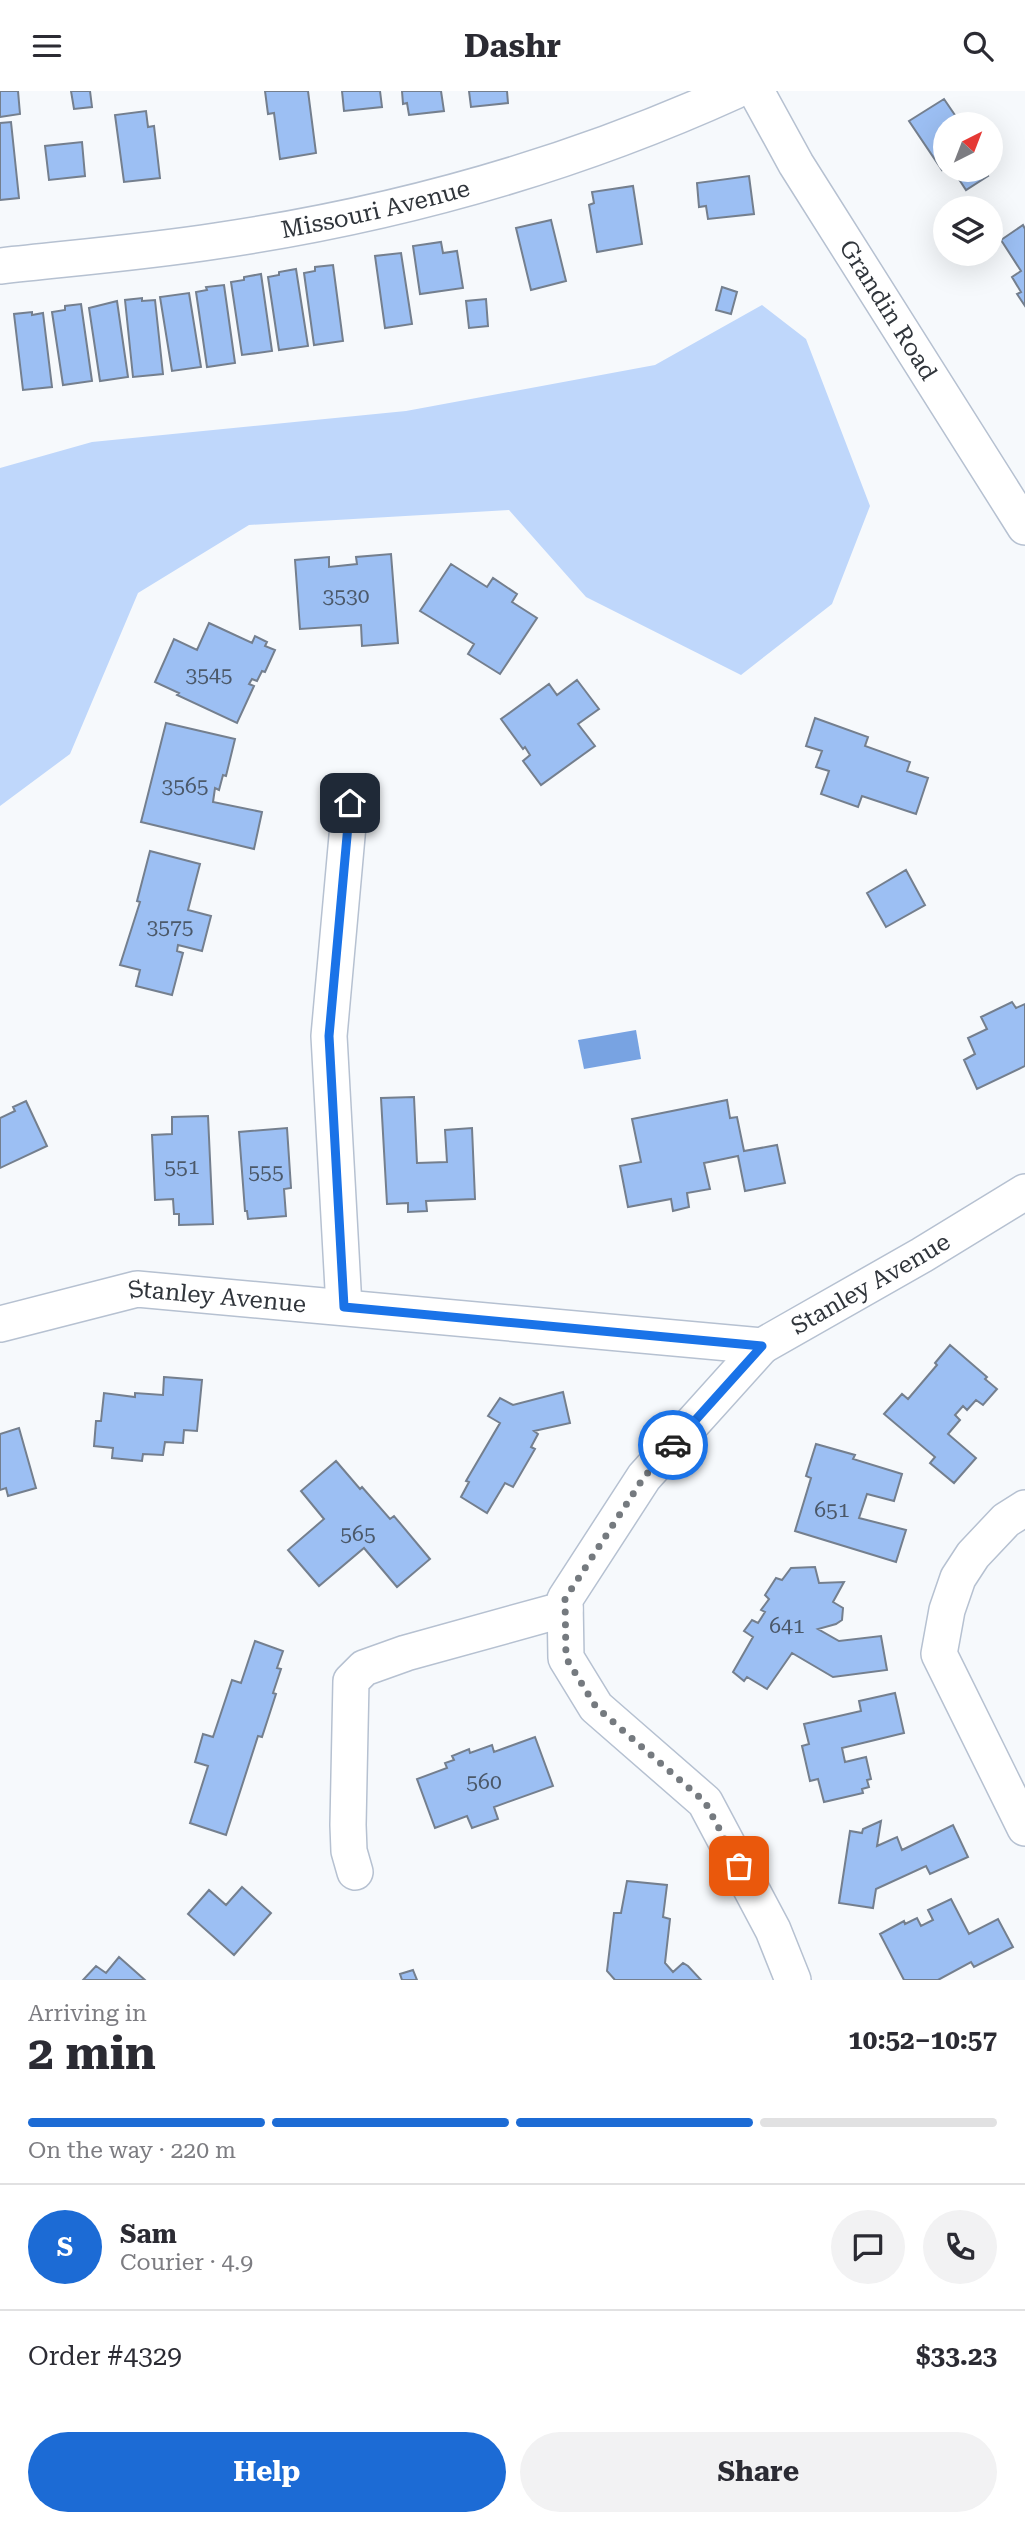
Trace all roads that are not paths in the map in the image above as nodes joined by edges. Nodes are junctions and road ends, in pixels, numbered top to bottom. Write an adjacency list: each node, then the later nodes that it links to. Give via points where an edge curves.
1 (735, 91): 3 (street, Missouri Avenue, via 602,145 475,185 346,218 216,241)
2 (756, 91): 4 (street, Grandin Road, via 796,164)
3 (0, 266)
4 (1025, 527)
5 (350, 803): 7 (street, via 329,1036)
6 (1025, 1192): 9 (street, Stanley Avenue)
7 (344, 1307): 8 (street, Stanley Avenue, via 137,1289); 9 (street, Stanley Avenue)
8 (0, 1324)
9 (762, 1346): 11 (street, via 644,1477 565,1599)
10 (1025, 1508): 12 (street, via 1006,1520 958,1578 939,1654)
11 (565, 1609): 13 (street, via 406,1653 364,1668 351,1681 348,1825); 14 (street, via 566,1658 596,1707 705,1802 773,1930)
12 (1025, 1828)
13 (355, 1872)
14 (793, 1980)

